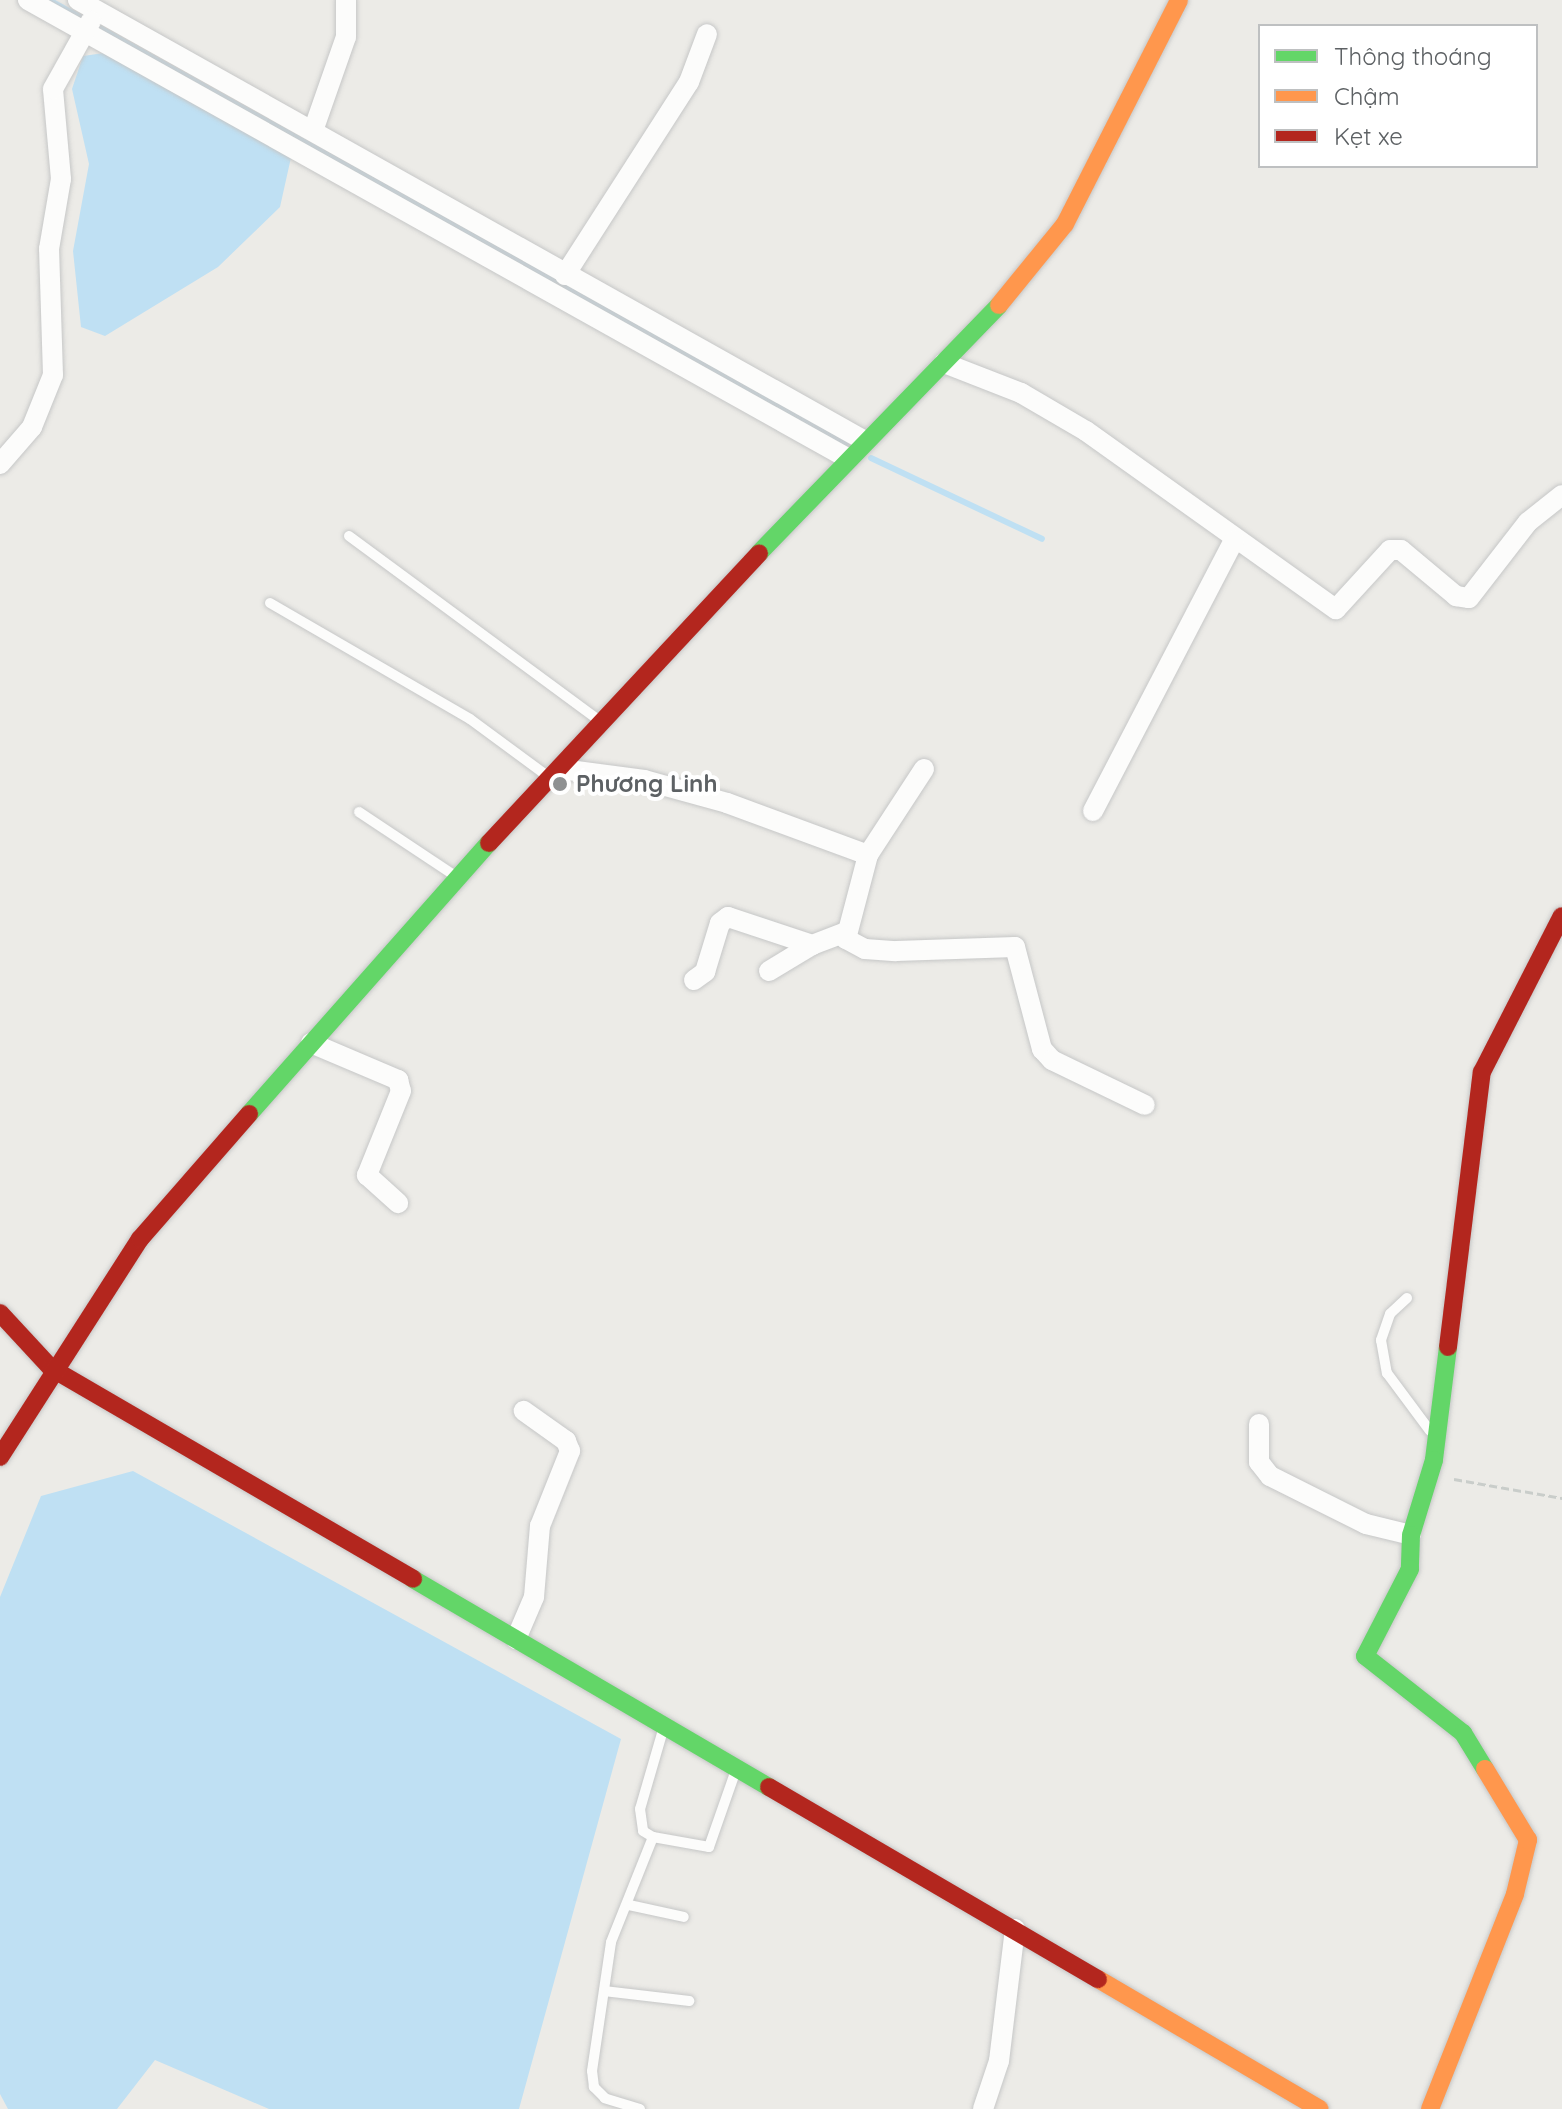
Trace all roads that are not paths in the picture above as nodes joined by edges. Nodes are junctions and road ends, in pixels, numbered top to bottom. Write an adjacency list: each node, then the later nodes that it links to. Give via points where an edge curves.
1 (28, 0): 5 (street)
2 (346, 0): 7 (street, via 346,37)
3 (1179, 0): 9 (street, via 1065,224)
4 (88, 5): 5 (street); 7 (street)
5 (85, 30): 11 (street); 12 (street, via 53,89 61,179 49,249 53,375 32,427)
6 (707, 34): 8 (street, via 689,82)
7 (313, 131): 8 (street)
8 (565, 275): 10 (street)
9 (944, 363): 10 (street); 15 (street, via 1021,393 1086,431)
10 (865, 441): 11 (street)
11 (847, 458): 17 (street)
12 (0, 464)
13 (1562, 495): 15 (street, via 1528,522 1469,598 1456,596 1401,550 1390,550 1336,609)
14 (349, 536): 17 (lane)
15 (1234, 540): 20 (street)
16 (270, 603): 19 (lane)
17 (604, 723): 19 (street)
18 (924, 769): 22 (street)
19 (556, 774): 22 (street, via 644,780 727,803); 23 (street)
20 (1093, 811)
21 (359, 812): 23 (lane)
22 (868, 855): 25 (street)
23 (458, 877): 29 (street)
24 (1562, 916): 37 (street, via 1498,1031 1482,1072)
25 (844, 933): 26 (street); 30 (street, via 865,949 1015,947 1032,1029 1042,1049 1052,1060)
26 (812, 945): 27 (street); 28 (street, via 728,917 720,923 705,972)
27 (769, 971)
28 (694, 980)
29 (311, 1043): 31 (street, via 398,1080 401,1091 367,1175); 34 (street, via 140,1239)
30 (1145, 1105)
31 (398, 1203)
32 (1407, 1298): 37 (lane, via 1390,1314 1381,1340 1387,1373)
33 (0, 1313): 34 (street)
34 (51, 1368): 38 (street); 40 (street)
35 (524, 1411): 40 (street, via 566,1441 570,1451 540,1526 534,1597)
36 (1259, 1424): 39 (street, via 1259,1462 1270,1476 1366,1524)
37 (1437, 1439): 39 (street)
38 (0, 1457)
39 (1411, 1535): 52 (street, via 1410,1569 1368,1647 1368,1664 1463,1733 1528,1840 1515,1894)
40 (516, 1639): 41 (street)
41 (664, 1724): 42 (street); 43 (lane, via 640,1809 643,1831)
42 (737, 1767): 43 (lane, via 709,1847); 46 (street)
43 (653, 1837): 44 (lane)
44 (629, 1905): 45 (lane); 47 (lane, via 611,1942)
45 (684, 1917)
46 (1015, 1929): 50 (street, via 999,2061); 51 (street)
47 (604, 1991): 48 (lane); 49 (lane, via 594,2087 605,2098)
48 (689, 2001)
49 (640, 2109)
50 (983, 2109)
51 (1320, 2109)
52 (1430, 2109)

